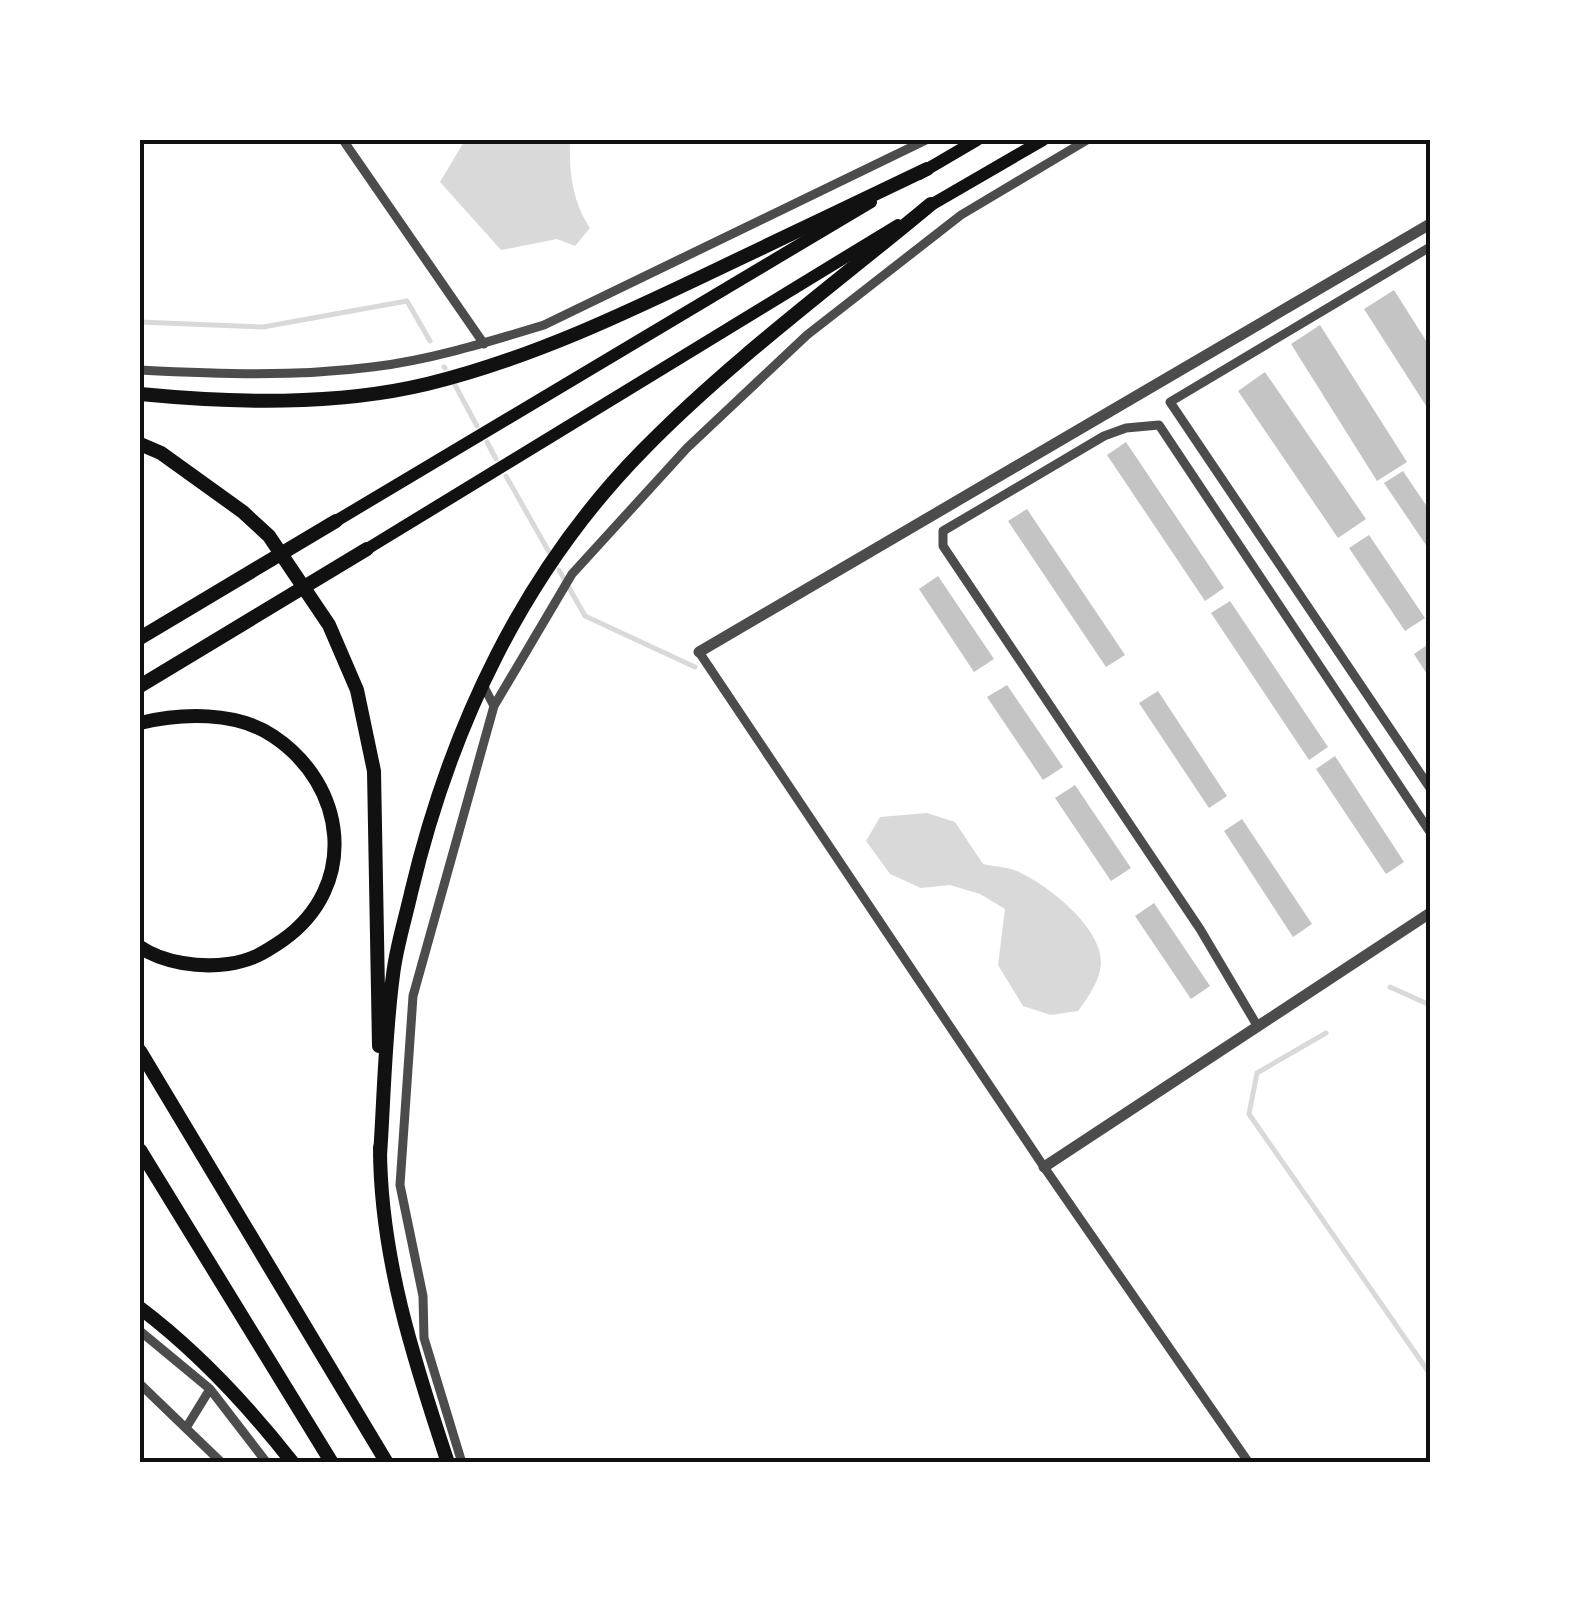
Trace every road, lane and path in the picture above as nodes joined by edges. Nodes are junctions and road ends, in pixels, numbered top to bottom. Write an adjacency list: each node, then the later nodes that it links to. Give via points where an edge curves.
1 (343, 140): 10 (street)
2 (926, 140): 10 (street, via 544,324)
3 (977, 140): 6 (main road)
4 (1043, 140): 7 (main road)
5 (1087, 140): 20 (street, via 962,215 807,335 687,448 572,574)
6 (927, 169): 12 (main road, via 562,340 424,384 262,400); 14 (main road)
7 (932, 204): 15 (main road); 18 (main road, via 642,450 584,517 509,628)
8 (1430, 224): 17 (street)
9 (1430, 247): 22 (street, via 1170,402)
10 (484, 344): 11 (street, via 374,367 258,376)
11 (140, 370)
12 (140, 394)
13 (140, 444): 29 (main road, via 269,536 330,625 357,690 374,771)
14 (336, 521): 16 (main road)
15 (367, 549): 19 (main road)
16 (140, 634)
17 (699, 652): 30 (street)
18 (482, 683): 20 (street); 29 (main road, via 424,838 393,972)
19 (140, 686)
20 (494, 706): 43 (street, via 413,996 400,1185 423,1296 424,1338)
21 (140, 724): 25 (main road, via 171,716 232,720 271,734 311,767 331,810 336,852 313,912 253,961 180,962)
22 (1430, 788)
23 (1430, 832): 26 (street, via 1159,425 1104,436 943,531 943,546 1200,929)
24 (1430, 913): 26 (street)
25 (140, 947)
26 (1258, 1027): 30 (street)
27 (140, 1050): 41 (main road)
28 (140, 1150): 40 (main road)
29 (380, 1156): 42 (main road, via 391,1266)
30 (1044, 1168): 44 (street)
31 (140, 1308): 39 (main road, via 169,1330)
32 (140, 1331): 34 (street)
33 (140, 1384): 35 (street)
34 (210, 1389): 36 (street); 38 (street)
35 (146, 1396): 36 (street)
36 (186, 1428): 37 (street)
37 (222, 1463)
38 (267, 1463)
39 (294, 1463)
40 (332, 1463)
41 (387, 1463)
42 (448, 1463)
43 (462, 1463)
44 (1249, 1463)

